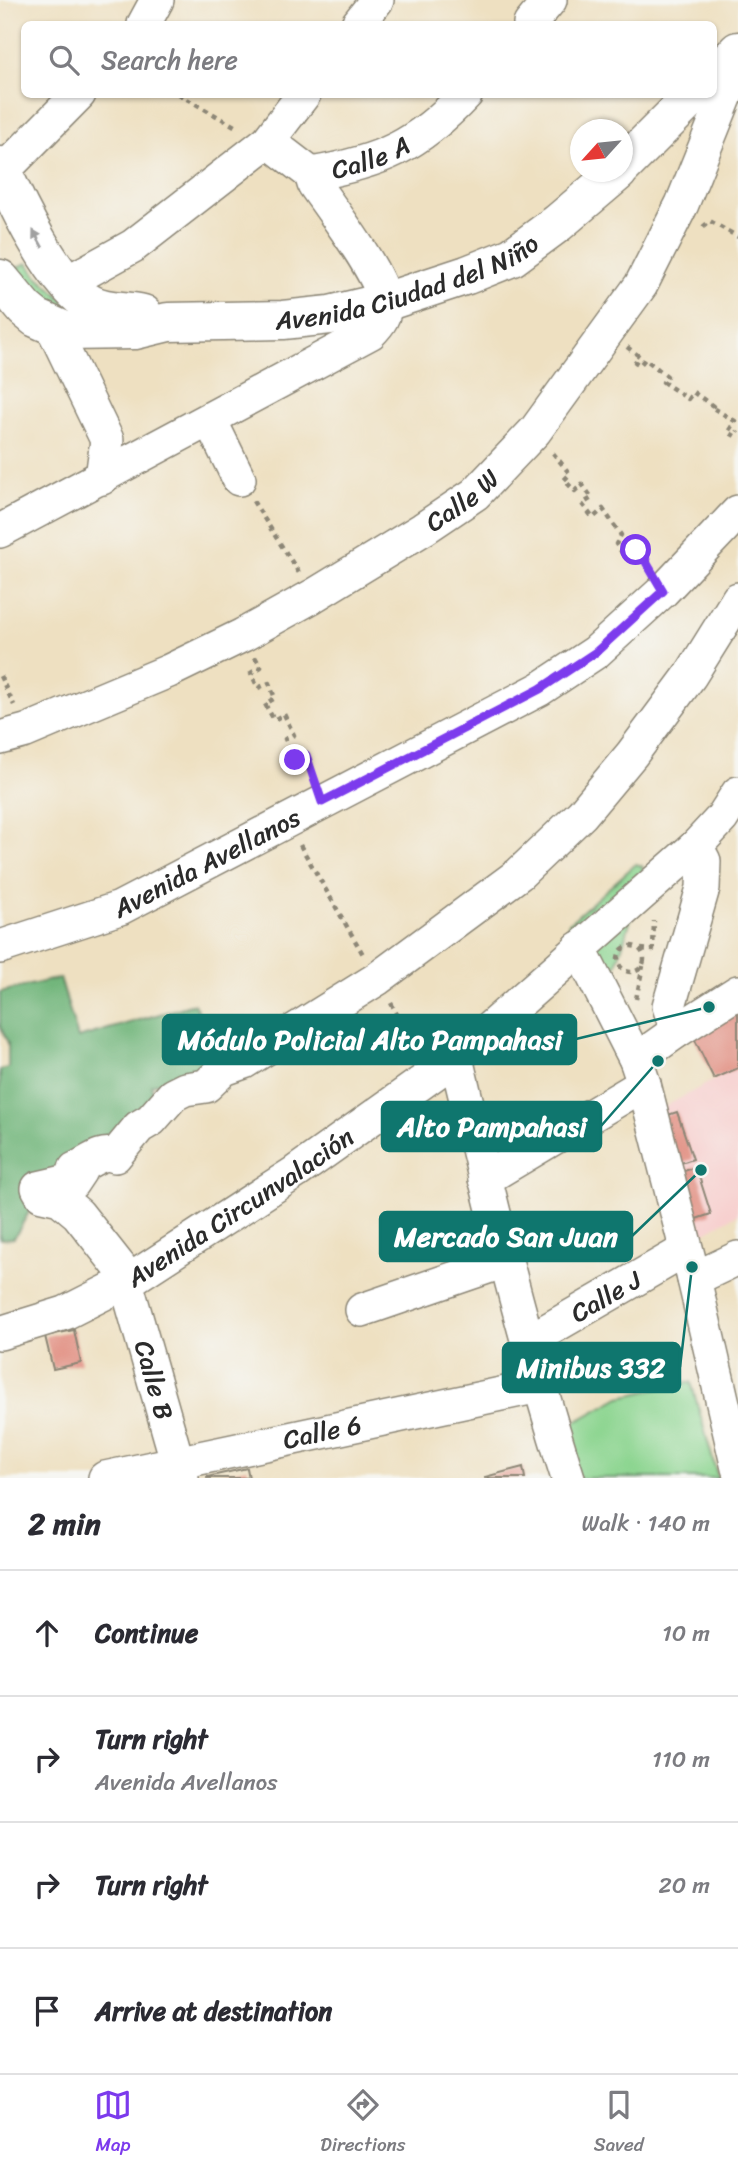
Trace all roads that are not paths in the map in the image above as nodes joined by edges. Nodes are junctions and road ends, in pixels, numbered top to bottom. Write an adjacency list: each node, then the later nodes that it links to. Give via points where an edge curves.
1 (157, 0): 4 (street)
2 (377, 0): 5 (street)
3 (550, 0): 6 (street)
4 (146, 21)
5 (360, 21)
6 (532, 21)
7 (725, 64): 28 (street, Calle W, via 728,90 682,204 641,285 535,431 475,494 243,635 169,671)
8 (75, 98): 14 (street)
9 (301, 98): 12 (street)
10 (462, 98): 15 (street, Calle A, via 413,142 372,161)
11 (691, 98): 13 (main road)
12 (268, 141): 15 (street, Calle A); 18 (street, via 133,246)
13 (633, 156)
14 (1, 171): 18 (main road, Avenida Ciudad del Niño, one-way to 14)
15 (311, 174): 19 (street, via 377,279)
16 (606, 182): 19 (main road, Avenida Ciudad del Niño, via 512,257)
17 (0, 279): 21 (main road, Avenida Ciudad del Niño, via 25,309)
18 (66, 284): 20 (main road, Avenida Ciudad del Niño, via 105,311 135,312)
19 (385, 302): 20 (main road, Avenida Ciudad del Niño, via 283,320); 22 (street, via 383,320 370,333)
20 (168, 322): 21 (main road, Avenida Ciudad del Niño, via 135,330 86,332)
21 (52, 326): 23 (street, via 107,440)
22 (209, 420): 23 (street); 24 (street)
23 (102, 478): 26 (street)
24 (239, 479)
25 (738, 512): 32 (street, Avenida Avellanos, via 663,591 596,652 540,689 120,908)
26 (0, 531)
27 (738, 599): 43 (street, via 690,676 632,754 582,814 519,874 377,979 244,1062 224,1069 206,1086 173,1095 115,1156 101,1154 75,1169 80,1171 72,1183 38,1188 42,1195 60,1199 78,1214)
28 (0, 738)
29 (738, 793): 30 (street, Avenida Circunvalación)
30 (696, 846): 34 (street, Avenida Circunvalación); 36 (street, via 704,861 702,888 669,1006)
31 (0, 928): 32 (street)
32 (46, 932): 33 (street, Avenida Avellanos)
33 (0, 947)
34 (579, 948): 37 (street, Avenida Circunvalación); 38 (street)
35 (738, 992): 36 (street)
36 (677, 1031): 38 (street)
37 (444, 1067): 39 (street); 43 (street, Avenida Circunvalación, via 296,1172)
38 (640, 1072): 39 (street); 42 (street)
39 (485, 1179): 41 (street)
40 (738, 1258): 42 (street)
41 (505, 1261): 44 (street); 46 (street)
42 (690, 1265): 46 (street, Calle J); 48 (street)
43 (128, 1281): 45 (street, Avenida Circunvalación, via 65,1313); 49 (street, Calle B)
44 (362, 1310)
45 (0, 1333)
46 (527, 1342): 47 (street)
47 (539, 1386): 49 (street, Calle 6); 51 (street)
48 (738, 1468)
49 (180, 1471): 50 (street, Calle 6)
50 (105, 1478)
51 (568, 1478)

